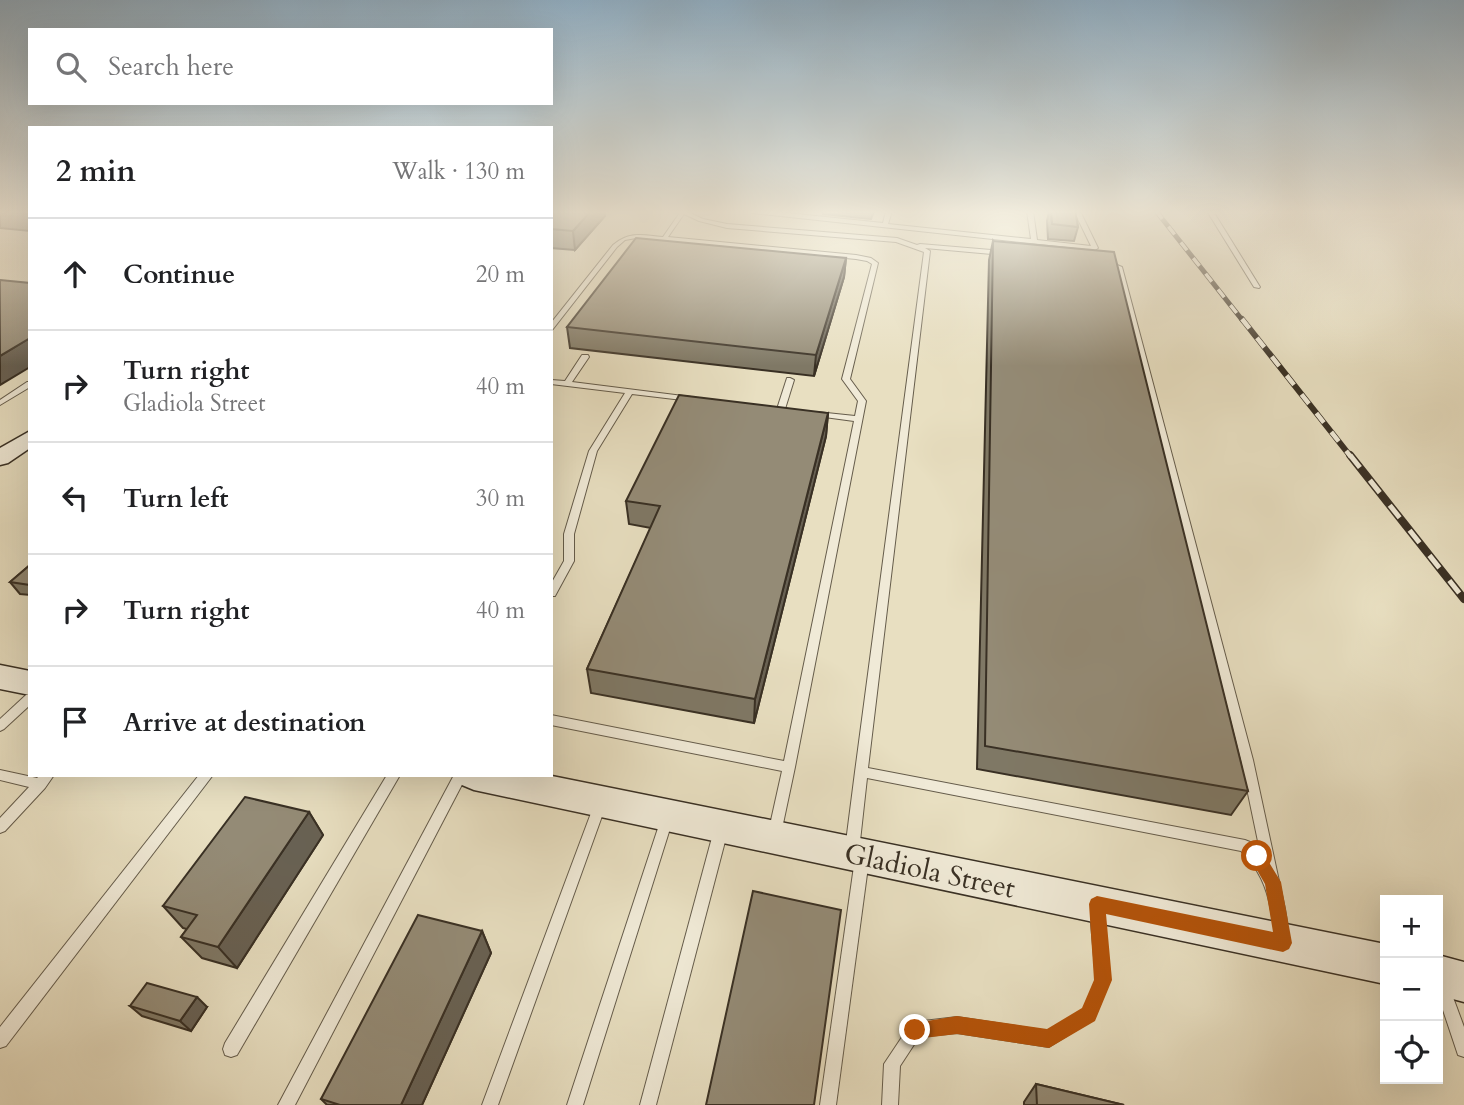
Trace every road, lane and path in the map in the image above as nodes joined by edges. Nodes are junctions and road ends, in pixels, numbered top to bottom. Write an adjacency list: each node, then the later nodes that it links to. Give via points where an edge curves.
1 (602, 263): 7 (lane)
2 (874, 263): 20 (lane, via 846,379 862,401)
3 (926, 263): 30 (lane)
4 (1107, 263): 43 (lane, via 1120,268 1247,760)
5 (1241, 263): 6 (lane)
6 (1256, 287)
7 (553, 325)
8 (585, 357): 11 (lane)
9 (790, 380): 17 (lane)
10 (553, 382): 11 (lane)
11 (567, 384): 13 (lane)
12 (28, 385): 15 (lane)
13 (630, 391): 14 (lane); 23 (lane, via 593,451 569,534 569,561)
14 (698, 400)
15 (0, 403)
16 (767, 408): 17 (lane)
17 (781, 409): 18 (lane)
18 (794, 411)
19 (806, 412): 20 (lane)
20 (858, 419): 29 (lane)
21 (28, 439): 22 (street)
22 (0, 458)
23 (553, 589)
24 (0, 677): 25 (street)
25 (28, 683)
26 (28, 700): 28 (lane)
27 (553, 720): 29 (lane)
28 (0, 726)
29 (789, 767): 41 (lane)
30 (861, 772): 42 (lane); 43 (lane, via 1245,846)
31 (0, 775): 36 (lane)
32 (205, 777): 50 (lane)
33 (393, 777): 51 (lane)
34 (460, 777): 53 (lane)
35 (483, 777): 37 (street, Gladiola Street)
36 (45, 779): 39 (lane)
37 (601, 802): 38 (street, Gladiola Street); 54 (lane)
38 (669, 816): 40 (street, Gladiola Street); 55 (lane)
39 (0, 827)
40 (722, 827): 41 (street, Gladiola Street); 56 (lane)
41 (774, 838): 42 (street, Gladiola Street)
42 (857, 855): 44 (street, Gladiola Street); 57 (lane)
43 (1273, 882): 45 (lane)
44 (1097, 904): 45 (street, Gladiola Street); 58 (lane, via 1103,980 1089,1014 1049,1039 957,1025 915,1030 892,1064)
45 (1283, 943): 46 (street, Gladiola Street)
46 (1380, 963)
47 (1443, 976): 48 (street)
48 (1464, 982)
49 (1443, 989): 52 (lane)
50 (0, 1040)
51 (231, 1049)
52 (1464, 1049)
53 (286, 1105)
54 (490, 1105)
55 (575, 1105)
56 (648, 1105)
57 (828, 1105)
58 (890, 1105)

